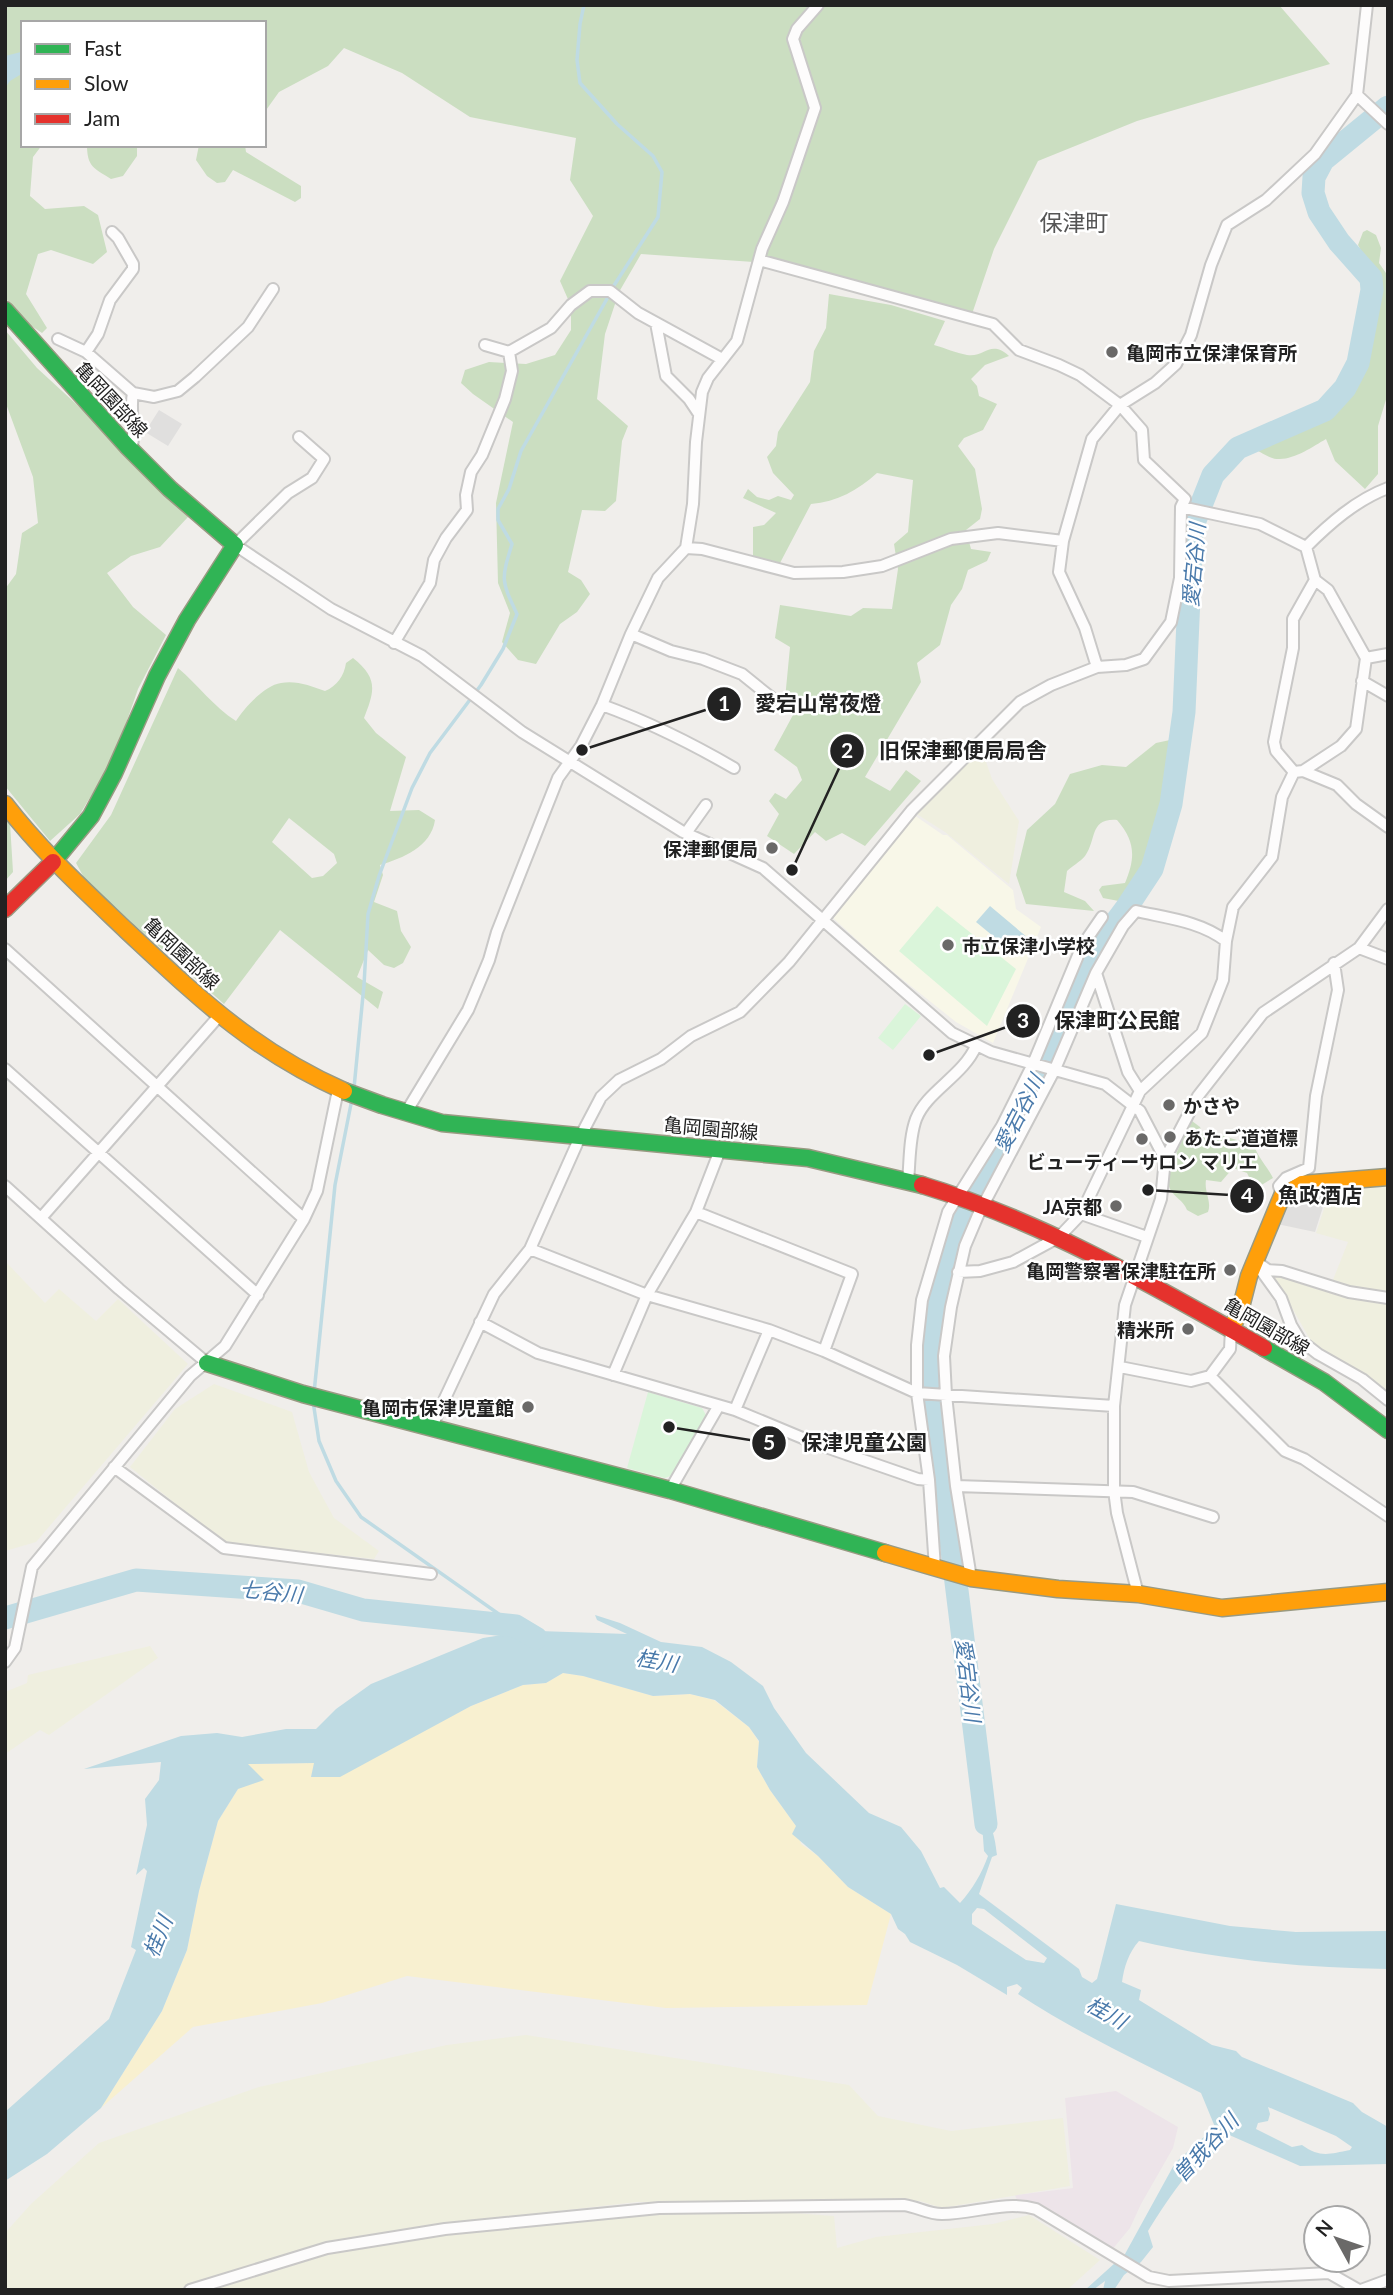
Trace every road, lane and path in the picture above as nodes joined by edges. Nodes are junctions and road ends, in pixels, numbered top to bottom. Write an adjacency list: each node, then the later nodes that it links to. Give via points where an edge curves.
1 (818, 5): 6 (street, via 793,39 816,108)
2 (1367, 5): 3 (street)
3 (1357, 95): 4 (street); 16 (street, via 1315,153 1266,200 1227,226 1191,335 1176,364)
4 (1388, 124)
5 (112, 232): 12 (street, via 133,269 110,300)
6 (759, 260): 14 (street, via 737,341); 16 (street, via 993,324 1019,350 1080,375)
7 (273, 289): 15 (street, via 248,327 178,391 154,397)
8 (5, 310): 19 (main road, 亀岡園部線)
9 (656, 323): 13 (street, via 610,291 590,291 551,328); 14 (street); 17 (street, via 666,376)
10 (58, 339): 12 (street)
11 (485, 345): 13 (street)
12 (86, 352): 15 (street)
13 (509, 352): 28 (street, via 512,371 505,399 471,472 467,510 446,538 434,560 430,583)
14 (722, 359): 17 (street, via 702,392)
15 (133, 393): 19 (street)
16 (1120, 405): 21 (street, via 1142,430 1144,460 1185,499); 22 (street, via 1092,439)
17 (699, 414): 25 (street)
18 (299, 437): 23 (street, via 324,459 312,478 288,493)
19 (131, 449): 23 (main road, 亀岡園部線)
20 (1388, 488): 24 (street, via 1352,508)
21 (1186, 508): 24 (street, via 1260,524); 31 (street, via 1171,622 1144,659)
22 (1063, 541): 25 (street, via 998,533 951,539 883,566 794,573); 31 (street, via 1059,572)
23 (235, 545): 28 (street, via 331,609); 43 (main road, via 157,676 90,816)
24 (1306, 547): 26 (street)
25 (686, 548): 27 (street, via 658,578)
26 (1315, 580): 30 (street, via 1328,590); 38 (street, via 1293,619 1293,648 1274,742 1276,751)
27 (631, 634): 34 (street, via 742,674); 35 (street)
28 (394, 643): 36 (street, via 422,656 522,732)
29 (1388, 654): 30 (street)
30 (1366, 658): 32 (street)
31 (1097, 667): 47 (street, via 1020,702 912,810)
32 (1362, 681): 33 (street); 38 (street, via 1356,729 1341,746)
33 (1388, 696)
34 (773, 699)
35 (602, 705): 36 (street); 37 (street, via 691,743)
36 (569, 761): 42 (street); 63 (street, via 537,829 468,1010)
37 (734, 768)
38 (1298, 771): 41 (street, via 1336,785); 48 (street, via 1282,797 1272,857 1233,907)
39 (5, 804): 43 (main road, 亀岡園部線)
40 (706, 805): 42 (street)
41 (1388, 827)
42 (686, 833): 47 (street, via 764,868)
43 (53, 862): 44 (main road); 54 (main road, 亀岡園部線)
44 (5, 909)
45 (1388, 909): 49 (street)
46 (1102, 917): 56 (street, via 1082,946)
47 (823, 919): 55 (street, via 952,1033); 64 (street, via 740,1012 619,1080 601,1097)
48 (1226, 940): 53 (street, via 1197,925 1136,911); 61 (street, via 1223,980 1202,1033)
49 (1359, 948): 51 (street); 52 (street)
50 (5, 949): 59 (street)
51 (1388, 960)
52 (1334, 963): 67 (street, via 1263,1013 1198,1096); 71 (street, via 1338,990 1316,1096 1309,1168 1286,1178 1279,1186)
53 (1096, 973): 58 (street); 61 (street, via 1128,1072)
54 (219, 1016): 59 (street); 60 (main road, 亀岡園部線, via 277,1058)
55 (976, 1046): 56 (street); 69 (street, via 970,1060 916,1118)
56 (1035, 1064): 58 (street); 72 (street)
57 (5, 1069): 66 (street)
58 (1053, 1069): 62 (street, via 1105,1084); 73 (street)
59 (158, 1086): 66 (street); 77 (street)
60 (341, 1091): 63 (main road, 亀岡園部線); 77 (street, via 317,1191)
61 (1140, 1091): 62 (street)
62 (1133, 1104): 67 (street); 75 (street)
63 (405, 1114): 64 (main road, 亀岡園部線, via 442,1123)
64 (580, 1137): 65 (main road, 亀岡園部線); 80 (street)
65 (720, 1150): 69 (main road, 亀岡園部線, via 808,1158); 74 (street)
66 (98, 1151): 76 (street); 84 (street)
67 (1165, 1159): 79 (street, via 1161,1199)
68 (1388, 1177): 71 (main road, via 1302,1184)
69 (908, 1181): 72 (main road, 亀岡園部線)
70 (5, 1186): 76 (street)
71 (1282, 1196): 81 (main road)
72 (960, 1197): 73 (main road, 亀岡園部線); 95 (street, via 948,1212 922,1300 917,1345)
73 (981, 1205): 78 (main road, 亀岡園部線); 82 (street)
74 (696, 1212): 85 (street); 90 (street, via 852,1274)
75 (1082, 1214): 78 (street); 79 (street)
76 (41, 1218): 91 (street)
77 (304, 1219): 84 (street)
78 (1059, 1237): 82 (street, via 1000,1267); 83 (main road, 亀岡園部線)
79 (1147, 1237): 83 (street)
80 (530, 1248): 85 (street); 87 (street, via 494,1294)
81 (1255, 1262): 86 (street, via 1268,1270 1349,1292); 88 (main road); 97 (street, via 1280,1298 1300,1340)
82 (958, 1272): 96 (street)
83 (1136, 1276): 88 (main road, 亀岡園部線); 92 (street, via 1125,1305)
84 (258, 1295): 91 (street, via 225,1346)
85 (647, 1295): 89 (street); 93 (street)
86 (1388, 1298)
87 (480, 1322): 93 (street, via 538,1353); 101 (street)
88 (1231, 1329): 94 (street, via 1230,1349); 102 (main road, 亀岡園部線, via 1324,1382)
89 (769, 1330): 90 (street); 100 (street)
90 (824, 1351): 95 (street)
91 (207, 1363): 101 (main road, via 320,1399); 103 (street, via 190,1376)
92 (1120, 1367): 94 (street, via 1191,1381); 98 (street)
93 (613, 1375): 99 (street)
94 (1210, 1376): 108 (street, via 1285,1451)
95 (919, 1393): 96 (street); 104 (street)
96 (942, 1394): 98 (street); 105 (street)
97 (1388, 1400)
98 (1114, 1406): 107 (street)
99 (718, 1407): 100 (street); 106 (street)
100 (735, 1410): 104 (street, via 830,1448)
101 (431, 1427): 106 (main road)
102 (1388, 1430)
103 (114, 1467): 111 (street, via 224,1548); 115 (street, via 32,1567 15,1648)
104 (929, 1480): 110 (street)
105 (956, 1486): 107 (street); 112 (street)
106 (670, 1490): 110 (main road)
107 (1114, 1490): 109 (street); 114 (street)
108 (1388, 1516)
109 (1213, 1517)
110 (939, 1569): 112 (main road)
111 (431, 1574)
112 (968, 1578): 114 (main road)
113 (1388, 1592): 114 (main road, via 1222,1608)
114 (1138, 1594)
115 (5, 1662)
116 (1388, 2280): 118 (street)
117 (190, 2290): 118 (street, via 327,2248 444,2229 659,2208 904,2205 945,2214 1019,2204 1036,2209 1141,2273 1169,2281 1329,2273)
118 (1360, 2290)

